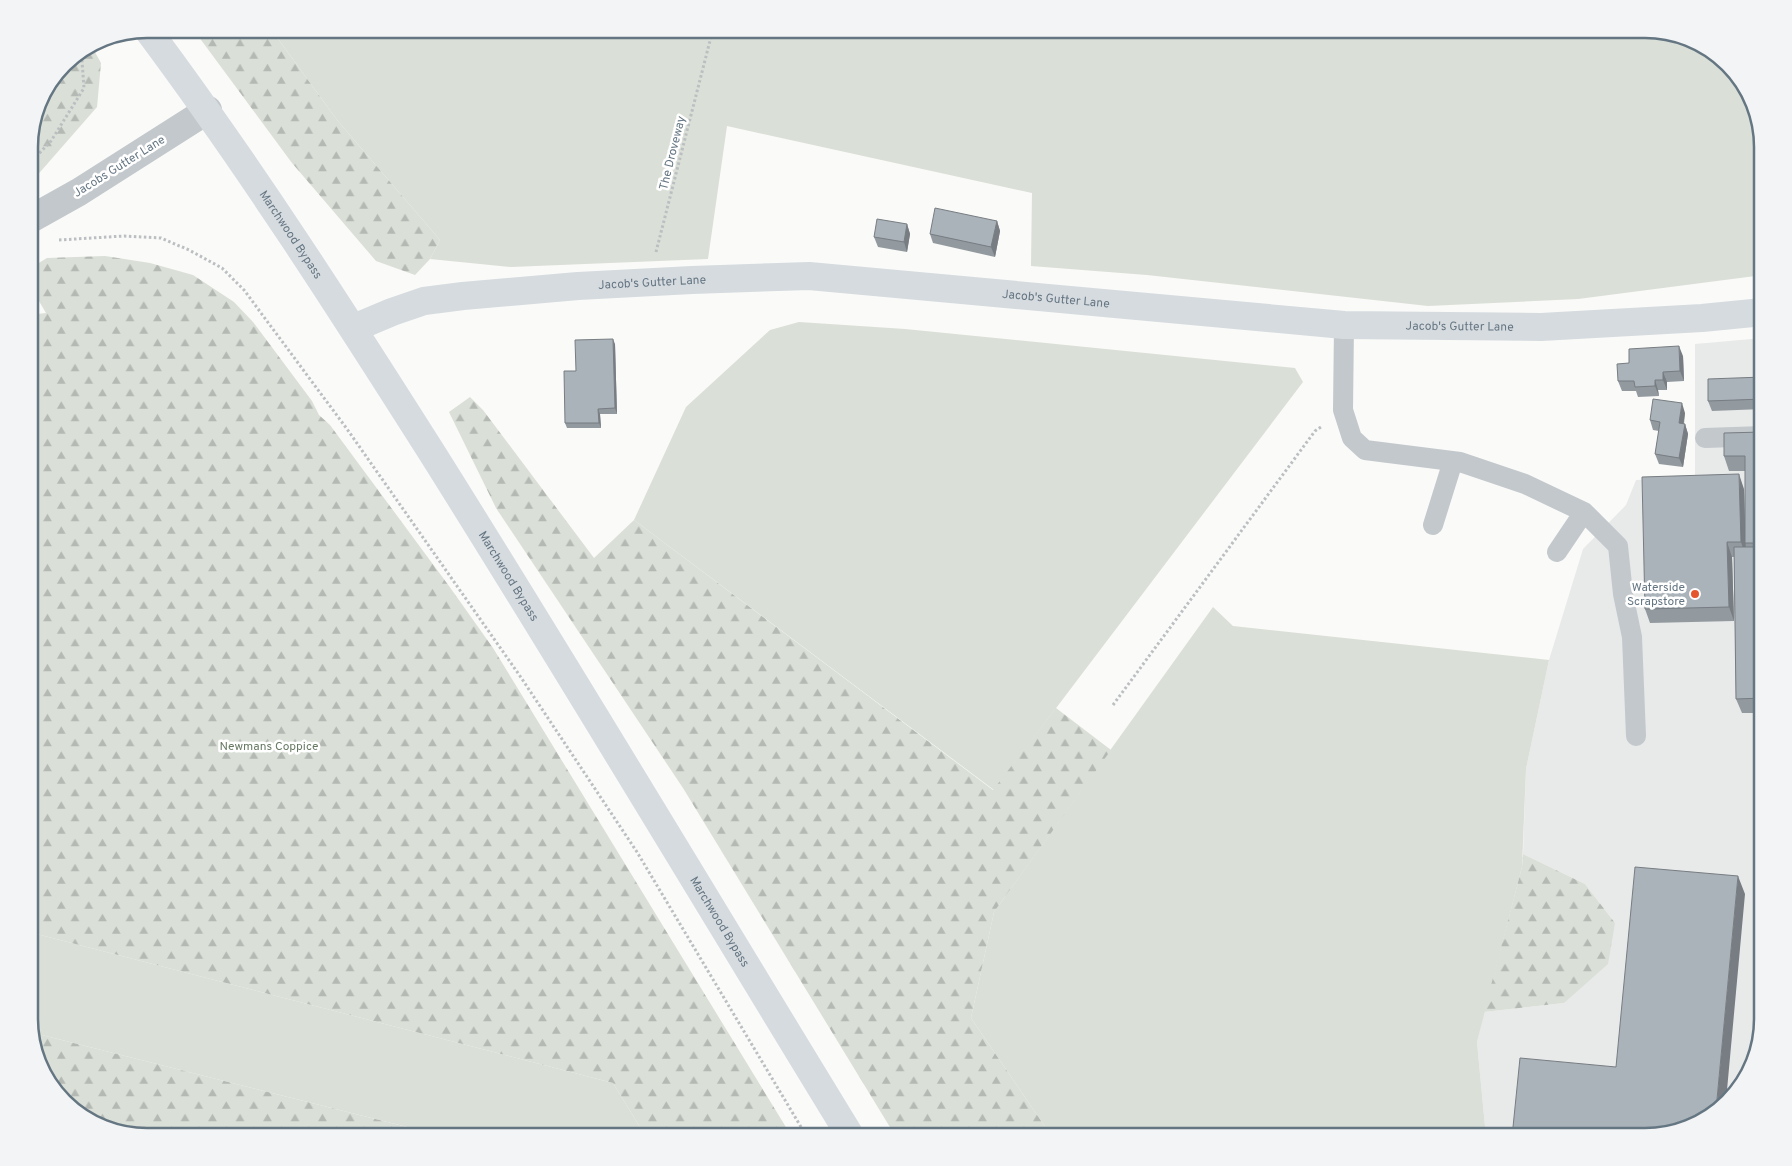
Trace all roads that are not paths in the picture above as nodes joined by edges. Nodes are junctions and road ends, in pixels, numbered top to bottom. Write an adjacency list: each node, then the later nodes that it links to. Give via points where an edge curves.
1 (155, 38): 2 (street, Marchwood Bypass)
2 (208, 110): 3 (street, Jacobs Gutter Lane); 6 (street, Marchwood Bypass)
3 (38, 215)
4 (1754, 313): 5 (street, Jacob's Gutter Lane, via 1541,327)
5 (1344, 326): 6 (street, Jacob's Gutter Lane, via 809,276 648,282 464,296 424,301); 9 (lane, via 1343,410 1352,438 1365,450)
6 (354, 328): 14 (street, Marchwood Bypass, via 523,597)
7 (1754, 436): 8 (lane)
8 (1705, 438)
9 (1453, 461): 10 (lane, via 1526,484); 11 (lane)
10 (1584, 512): 12 (lane); 13 (lane, via 1618,546 1632,637)
11 (1433, 525)
12 (1557, 552)
13 (1636, 736)
14 (846, 1128)

